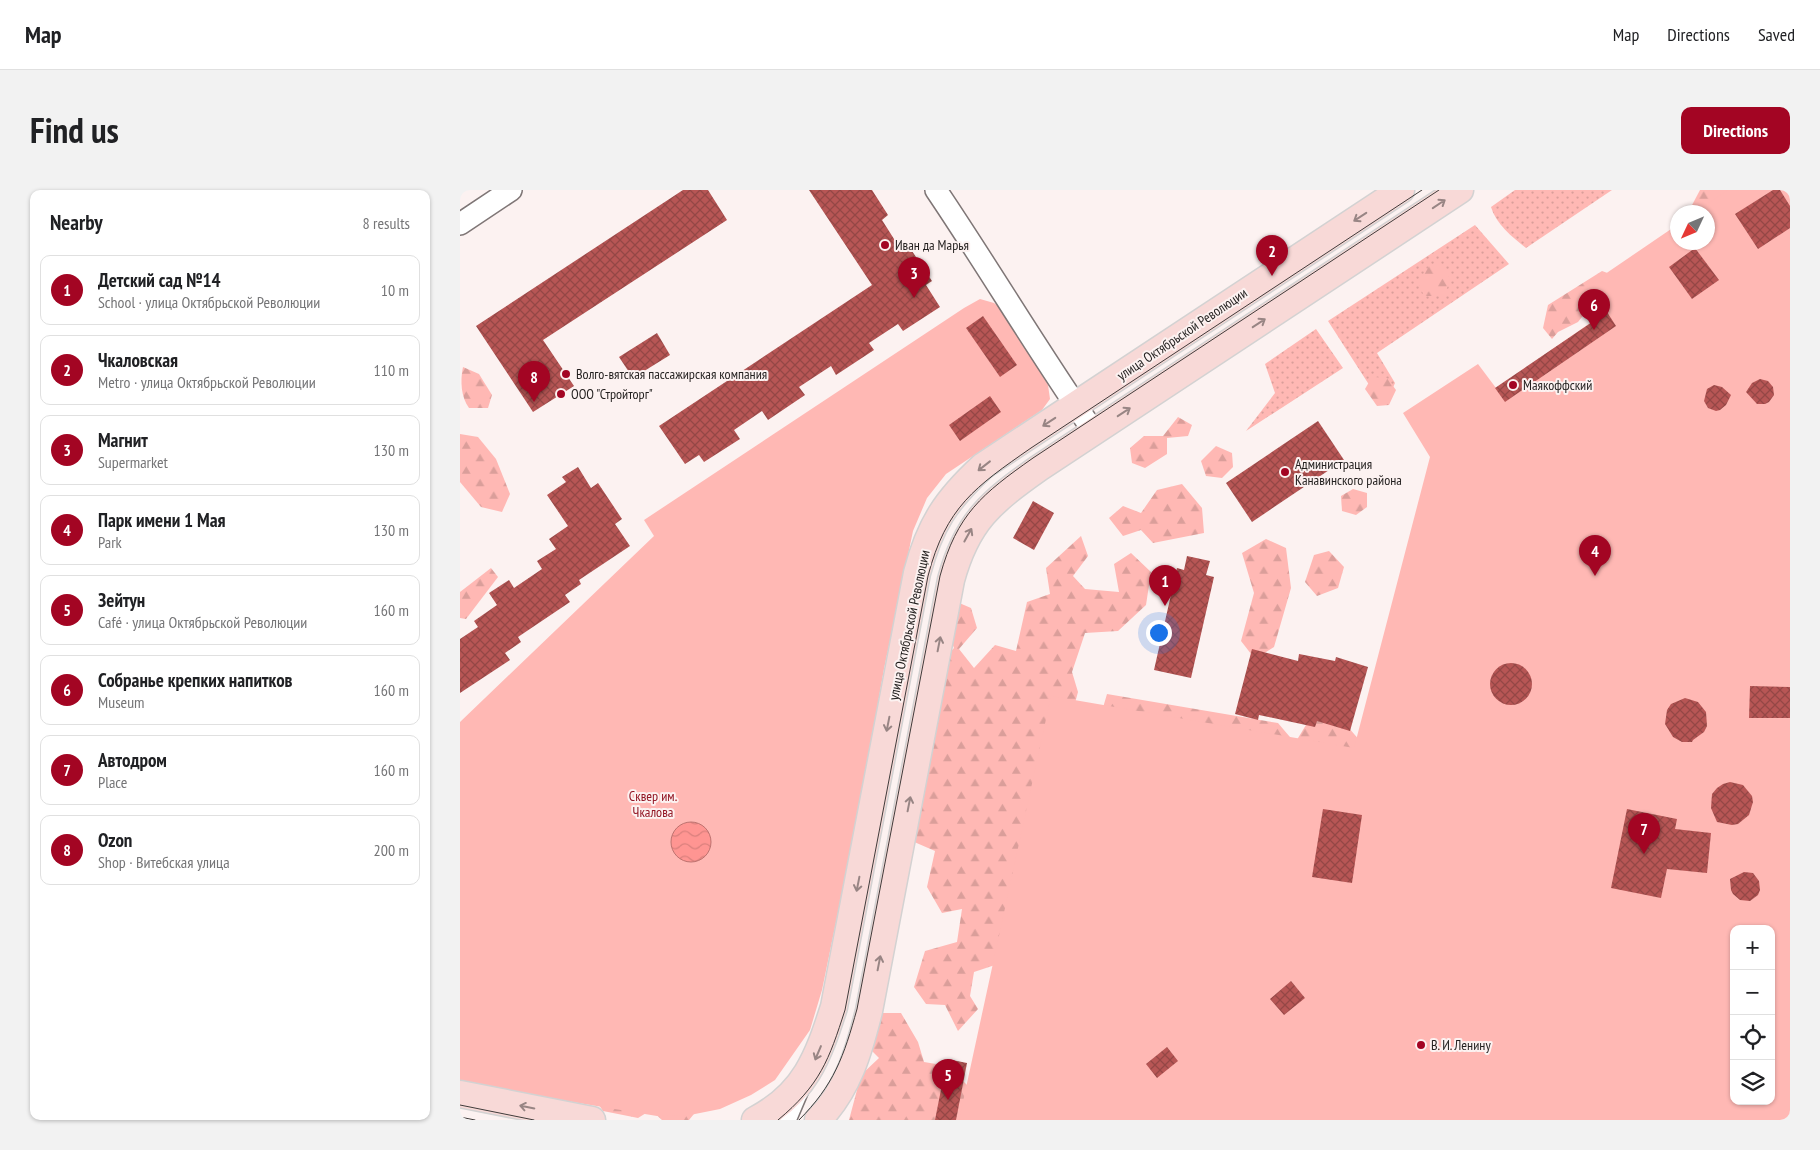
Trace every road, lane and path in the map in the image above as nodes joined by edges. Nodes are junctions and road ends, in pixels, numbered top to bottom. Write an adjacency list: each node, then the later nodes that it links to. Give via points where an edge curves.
1 (512, 190): 6 (street)
2 (936, 190): 7 (street)
3 (1460, 190): 5 (main road, one-way to 3)
4 (1398, 192): 5 (main road); 7 (main road, улица Октябрьской Революции, one-way to 7)
5 (1412, 222): 8 (main road, one-way to 5)
6 (460, 224)
7 (1076, 405): 8 (street); 9 (main road, улица Октябрьской Революции, one-way to 9, via 983,466 948,502 924,546 834,1007 813,1064)
8 (1094, 432): 11 (main road, one-way to 8, via 844,1085 858,1056 869,1011 957,558 967,535 993,503)
9 (801, 1082): 13 (main road, улица Октябрьской Революции, via 771,1112); 14 (street)
10 (460, 1094): 12 (main road, one-way to 10)
11 (822, 1117)
12 (592, 1120)
13 (755, 1120)
14 (785, 1120)

